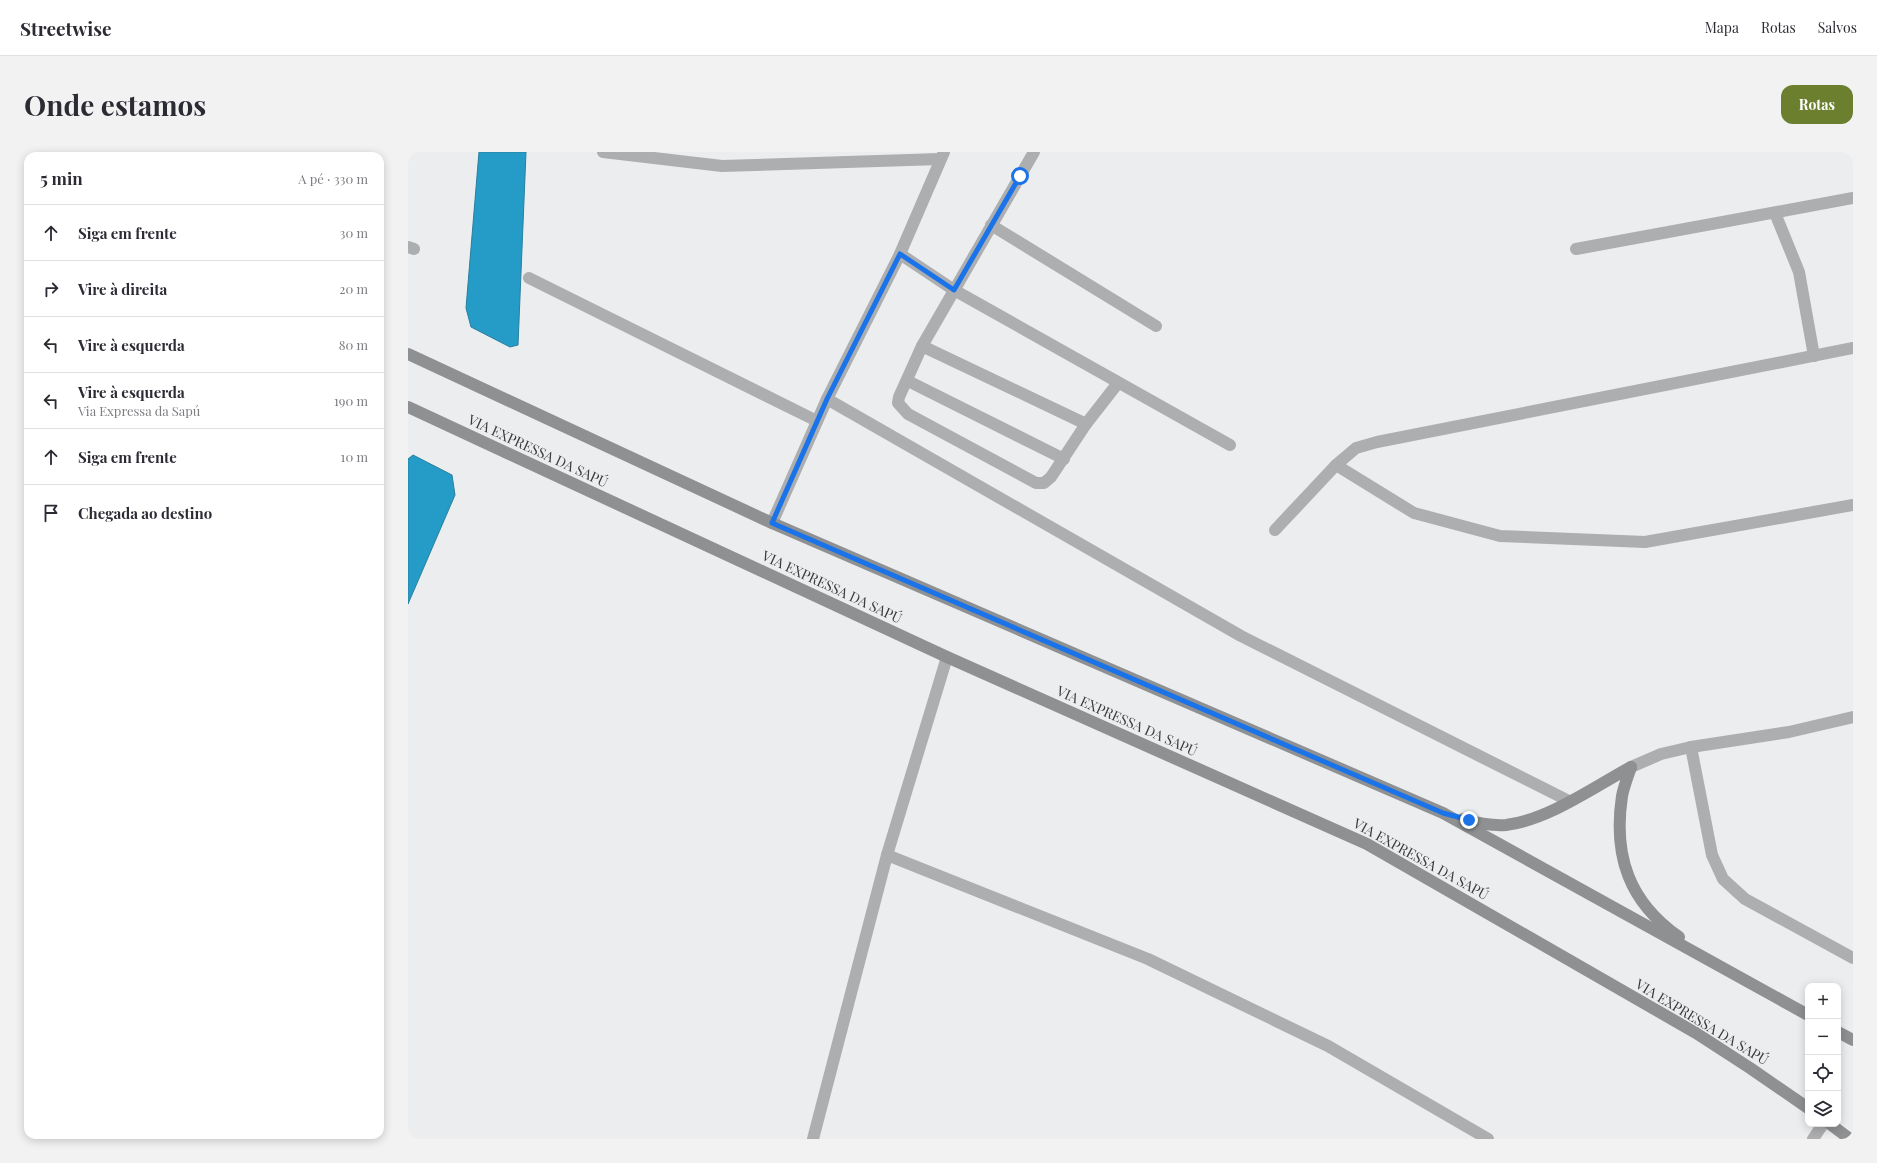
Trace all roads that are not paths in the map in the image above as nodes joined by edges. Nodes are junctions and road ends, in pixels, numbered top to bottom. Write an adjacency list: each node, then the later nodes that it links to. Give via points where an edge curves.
1 (603, 152): 3 (street, via 722,166)
2 (1034, 152): 6 (street)
3 (942, 155): 8 (street)
4 (1853, 198): 5 (street)
5 (1775, 213): 7 (street); 15 (street, via 1799,272)
6 (992, 226): 10 (street); 11 (street)
7 (1576, 249)
8 (900, 254): 10 (street); 18 (street)
9 (529, 278): 20 (street)
10 (954, 290): 12 (street); 17 (street)
11 (1156, 326)
12 (922, 346): 16 (street); 21 (street)
13 (1853, 348): 15 (street)
14 (408, 354): 26 (main road)
15 (1814, 356): 24 (street, via 1377,442 1356,448)
16 (908, 381): 23 (street); 23 (street, via 898,403 908,414 1036,483 1044,483)
17 (1118, 383): 21 (street); 22 (street)
18 (827, 399): 20 (street); 32 (street, via 1241,636)
19 (408, 407): 28 (main road, VIA EXPRESSA DA SAPÚ)
20 (817, 421): 26 (street)
21 (1086, 424): 23 (street)
22 (1230, 445)
23 (1064, 458)
24 (1336, 465): 25 (street, via 1414,513 1500,536 1645,542); 27 (street)
25 (1853, 505)
26 (772, 523): 33 (main road)
27 (1275, 530)
28 (947, 657): 34 (street); 40 (main road, VIA EXPRESSA DA SAPÚ, via 1367,844 1696,1033)
29 (1853, 716): 30 (street, via 1789,732)
30 (1691, 746): 31 (street, via 1661,754); 35 (street, via 1712,855 1723,879 1745,899)
31 (1631, 767): 32 (main road); 36 (main road, via 1622,795 1620,827 1622,859 1632,886 1647,910 1669,930)
32 (1569, 801): 33 (main road, via 1528,821 1505,825 1481,824)
33 (1443, 813): 36 (main road)
34 (887, 855): 43 (street); 44 (street, via 1148,959 1328,1046)
35 (1853, 958)
36 (1720, 967): 37 (main road)
37 (1805, 1013)
38 (1841, 1034): 39 (main road)
39 (1853, 1040)
40 (1805, 1106)
41 (1821, 1127): 45 (street)
42 (1834, 1127): 46 (main road)
43 (813, 1139)
44 (1488, 1139)
45 (1813, 1139)
46 (1850, 1139)

